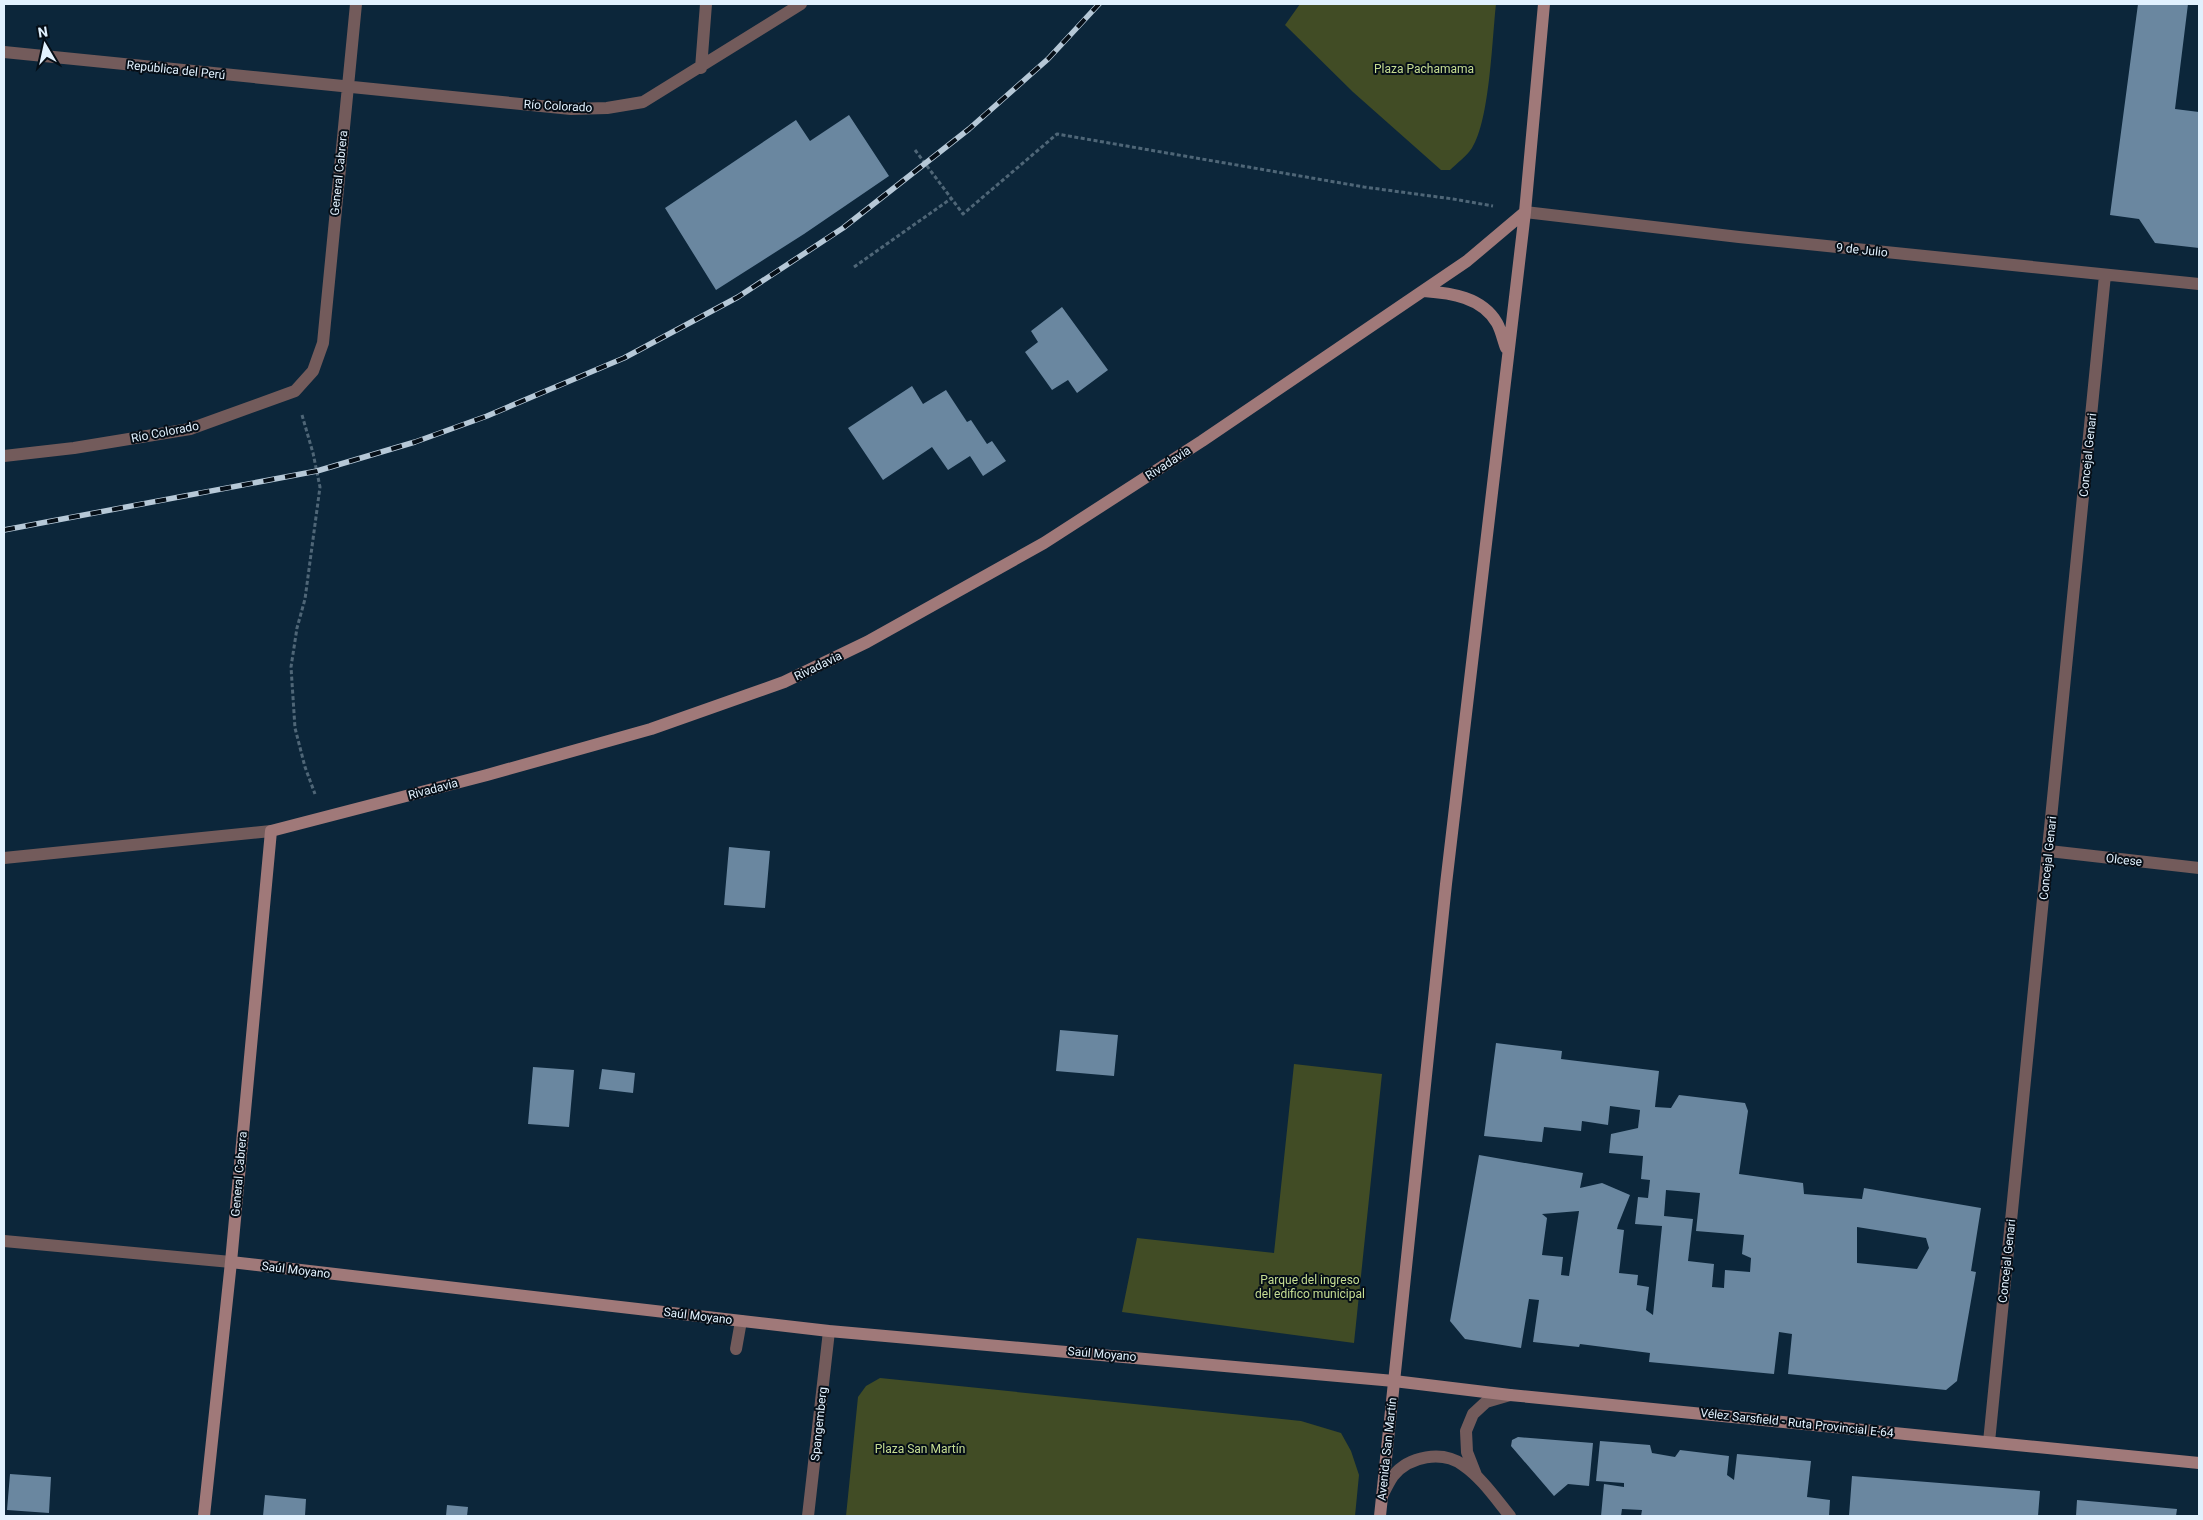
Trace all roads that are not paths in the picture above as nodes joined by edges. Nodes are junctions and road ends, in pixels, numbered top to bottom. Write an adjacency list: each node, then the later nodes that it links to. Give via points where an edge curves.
1 (356, 4): 7 (street, General Cabrera)
2 (706, 4): 6 (street)
3 (801, 4): 6 (street, Río Colorado)
4 (1544, 4): 8 (street, Avenida San Martín)
5 (4, 52): 7 (street, República del Perú)
6 (701, 68): 7 (street, Río Colorado, via 643,102 606,108 571,109)
7 (348, 88): 12 (street, General Cabrera)
8 (1525, 212): 9 (street, 9 de Julio); 11 (street, Rivadavia); 13 (street, Avenida San Martín)
9 (2106, 275): 10 (street, 9 de Julio); 16 (street, Concejal Genari)
10 (2199, 284)
11 (1424, 292): 13 (street, via 1448,293 1469,299 1486,309 1497,323); 15 (street, Rivadavia, via 1044,543 867,642 792,678 651,729)
12 (323, 343): 14 (street, Río Colorado, via 313,371 295,391 190,429)
13 (1507, 352): 24 (street, Avenida San Martín, via 1446,884)
14 (4, 456)
15 (271, 831): 17 (street, Rivadavia); 20 (street, General Cabrera)
16 (2049, 851): 18 (street, Olcese); 26 (street, Concejal Genari)
17 (4, 858)
18 (2199, 868)
19 (4, 1241): 20 (street, Saúl Moyano)
20 (231, 1262): 21 (street, Saúl Moyano); 30 (street, General Cabrera)
21 (741, 1321): 22 (street, Saúl Moyano); 23 (street)
22 (829, 1331): 24 (street, Saúl Moyano); 31 (street, Spangemberg)
23 (736, 1349)
24 (1394, 1381): 25 (street, Vélez Sarsfield - Ruta Provincial E-64); 29 (street, Avenida San Martín)
25 (1510, 1395): 26 (street, Vélez Sarsfield - Ruta Provincial E-64); 28 (street, via 1486,1402 1473,1414 1466,1431 1467,1452)
26 (1989, 1442): 27 (street, Vélez Sarsfield - Ruta Provincial E-64)
27 (2199, 1463)
28 (1477, 1477): 29 (street, via 1462,1464 1444,1458 1424,1457 1394,1475); 33 (street)
29 (1382, 1496): 32 (street, Avenida San Martín)
30 (204, 1516)
31 (808, 1516)
32 (1380, 1516)
33 (1510, 1516)

